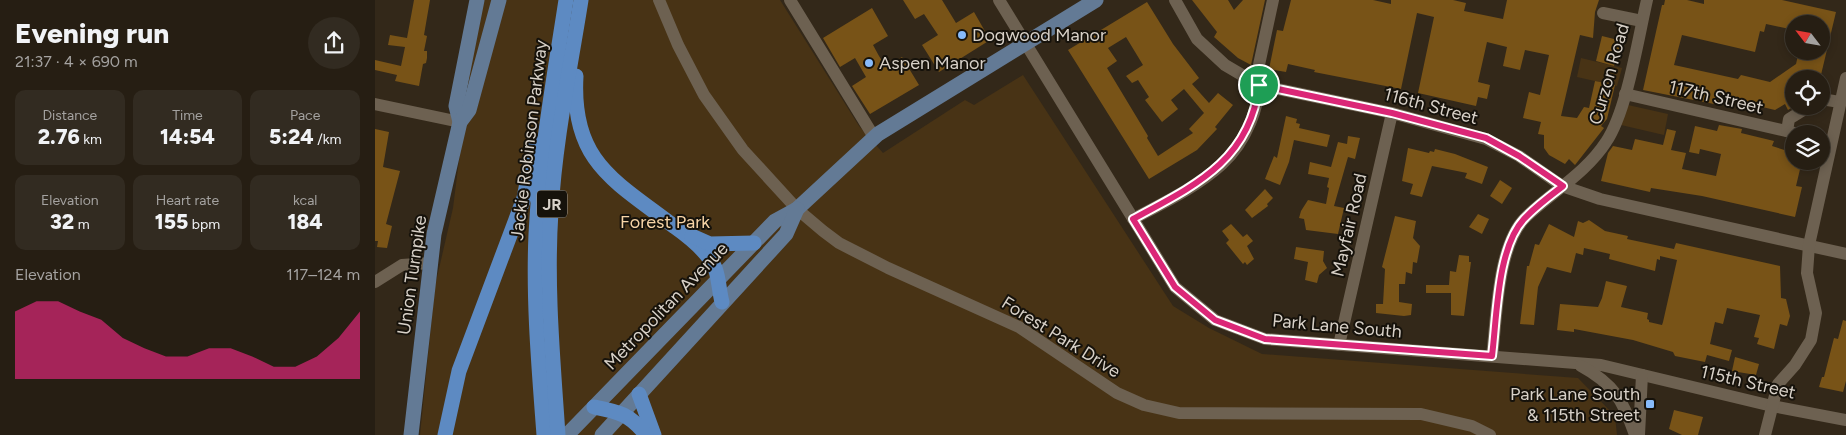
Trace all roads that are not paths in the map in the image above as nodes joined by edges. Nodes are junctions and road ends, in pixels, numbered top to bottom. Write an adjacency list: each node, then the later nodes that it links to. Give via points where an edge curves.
1 (477, 0): 25 (main road, Union Turnpike, via 456,106)
2 (499, 0): 25 (main road, Union Turnpike, via 469,110)
3 (566, 0): 18 (highway, Jackie Robinson Parkway / JR)
4 (581, 0): 34 (highway, via 576,95 584,140 606,173); 54 (highway, Jackie Robinson Parkway / JR, via 561,123 551,212 551,328)
5 (659, 0): 32 (street, Forest Park Drive, via 704,95 743,150)
6 (790, 0): 29 (street)
7 (999, 0): 14 (street, Park Lane South)
8 (1096, 0): 14 (main road, Metropolitan Avenue)
9 (1175, 0): 16 (street, 116th Street, via 1197,39 1225,66)
10 (1273, 0): 16 (street, via 1257,74)
11 (1647, 0): 13 (street, Curzon Road)
12 (1603, 13): 13 (street)
13 (1642, 21): 17 (street, Curzon Road)
14 (1026, 43): 29 (main road, Metropolitan Avenue); 33 (street, Park Lane South)
15 (1846, 78): 20 (street)
16 (1259, 85): 22 (street, 116th Street); 33 (street, via 1254,112 1245,134 1223,164 1180,194)
17 (1625, 94): 27 (street, 117th Street); 31 (street, Curzon Road, via 1607,142)
18 (551, 97): 51 (highway, Jackie Robinson Parkway / JR, via 535,251); 53 (highway, via 538,122 530,176 521,208 455,384)
19 (1830, 100): 20 (street)
20 (1840, 102): 24 (street)
21 (375, 104): 25 (street)
22 (1392, 113): 31 (street, 116th Street, via 1486,138); 42 (street, Mayfair Road)
23 (1795, 115): 26 (street, via 1789,119)
24 (1841, 120): 28 (street)
25 (460, 122): 38 (main road, Union Turnpike)
26 (1791, 125)
27 (1785, 130)
28 (1830, 136)
29 (874, 137): 32 (main road, Metropolitan Avenue)
30 (1822, 170): 36 (street)
31 (1563, 186): 36 (street, 116th Street, via 1600,199); 43 (street, Curzon Road, via 1524,219 1513,235 1502,274)
32 (797, 209): 35 (main road, Metropolitan Avenue, via 775,221); 41 (main road, Metropolitan Avenue, via 786,234); 59 (street, Forest Park Drive, via 839,244 1012,324 1117,394 1144,405 1179,413 1421,414 1472,426)
33 (1133, 219): 42 (street, Park Lane South, via 1175,287 1215,320 1265,339)
34 (682, 231): 35 (highway, via 710,244); 40 (highway, via 715,268)
35 (754, 243): 40 (main road, Metropolitan Avenue)
36 (1809, 245): 37 (street, 116th Street); 47 (street, via 1807,273 1816,314 1811,340 1778,384)
37 (1846, 254)
38 (430, 263): 39 (street, via 402,265); 52 (main road, Union Turnpike)
39 (375, 282)
40 (717, 282): 41 (highway); 48 (main road, Metropolitan Avenue)
41 (722, 302): 46 (main road, Metropolitan Avenue)
42 (1339, 345): 43 (street, Park Lane South)
43 (1492, 356): 44 (street, Park Lane South)
44 (1577, 363): 45 (street, Park Lane South); 60 (street, Park Lane South, via 1604,380 1621,400)
45 (1642, 375): 47 (street, 115th Street); 61 (street)
46 (639, 394): 49 (main road, Metropolitan Avenue); 58 (highway)
47 (1772, 406): 50 (street, 115th Street); 62 (street)
48 (594, 407): 49 (highway); 55 (main road, Metropolitan Avenue)
49 (623, 413): 56 (main road, Metropolitan Avenue); 57 (highway)
50 (1846, 420)
51 (544, 429)
52 (411, 435)
53 (445, 435)
54 (558, 435)
55 (567, 435)
56 (602, 435)
57 (647, 435)
58 (654, 435)
59 (1490, 435)
60 (1635, 435)
61 (1639, 435)
62 (1765, 435)

